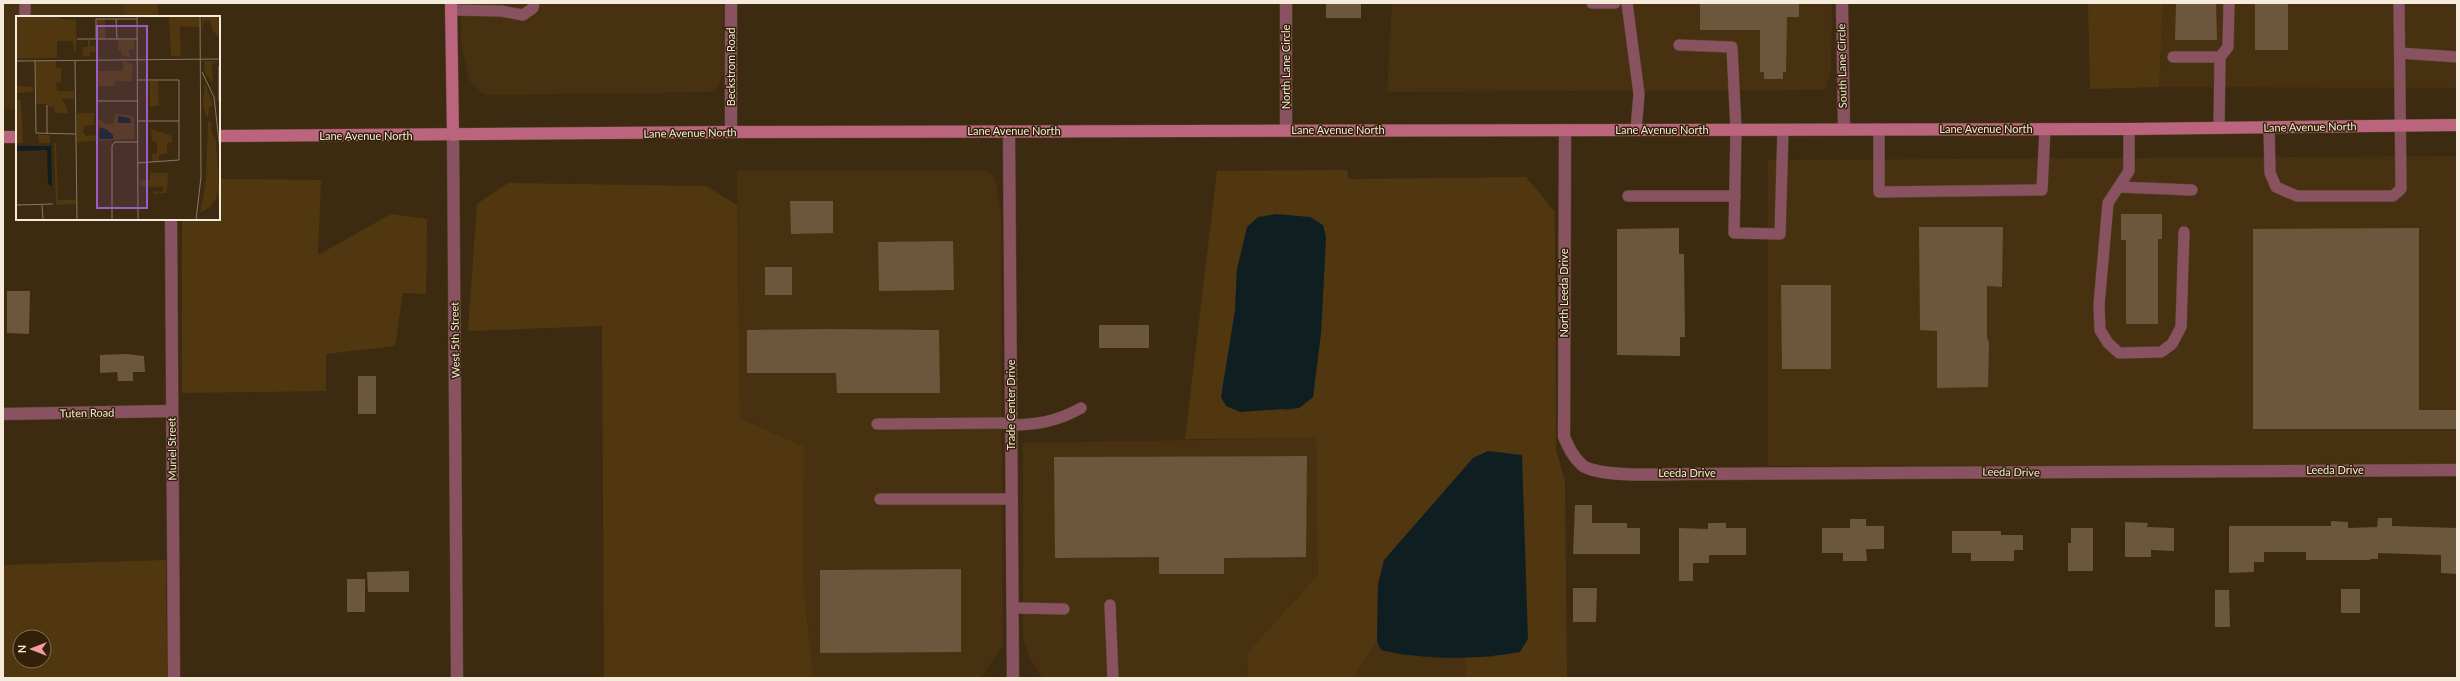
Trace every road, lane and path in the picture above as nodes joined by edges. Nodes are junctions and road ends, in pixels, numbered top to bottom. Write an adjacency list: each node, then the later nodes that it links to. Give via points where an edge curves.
1 (25, 3): 12 (lane)
2 (534, 3): 11 (lane, via 533,8 523,15)
3 (731, 3): 31 (street, Beckstrom Road)
4 (1286, 3): 26 (street, North Lane Circle)
5 (1592, 3): 6 (lane)
6 (1615, 3)
7 (1627, 3): 28 (lane, via 1639,94)
8 (1842, 3): 22 (street, South Lane Circle)
9 (2229, 3): 15 (lane, via 2228,47)
10 (2399, 3): 14 (lane)
11 (451, 7): 33 (main road, West 5th Street)
12 (25, 16)
13 (1679, 45): 29 (lane, via 1732,47)
14 (2400, 53): 17 (lane); 19 (lane)
15 (2220, 56): 16 (lane); 21 (lane)
16 (2173, 57)
17 (2457, 57)
18 (2457, 125): 19 (main road, Lane Avenue North)
19 (2402, 126): 20 (main road, Lane Avenue North); 20 (lane, via 2401,189 2394,196 2297,196 2276,188 2270,173)
20 (2268, 127): 21 (main road, Lane Avenue North)
21 (2219, 128): 25 (main road, Lane Avenue North)
22 (1844, 129): 23 (main road, Lane Avenue North); 30 (main road, Lane Avenue North)
23 (1879, 129): 24 (main road, Lane Avenue North); 24 (lane, via 1879,192 2042,190)
24 (2045, 129): 25 (main road, Lane Avenue North)
25 (2129, 129): 37 (lane, via 2129,171)
26 (1286, 130): 27 (main road, Lane Avenue North); 32 (main road, Lane Avenue North)
27 (1565, 130): 28 (main road, Lane Avenue North); 48 (street, North Leeda Drive, via 1564,437)
28 (1636, 130): 29 (main road, Lane Avenue North)
29 (1736, 130): 30 (main road, Lane Avenue North); 40 (lane)
30 (1783, 130): 40 (lane, via 1780,234 1734,233)
31 (730, 132): 32 (main road, Lane Avenue North); 33 (main road, Lane Avenue North)
32 (1009, 132): 47 (street, Trade Center Drive)
33 (453, 135): 34 (main road, Lane Avenue North); 56 (street, West 5th Street)
34 (220, 136)
35 (3, 137): 36 (main road)
36 (16, 137)
37 (2119, 188): 38 (lane); 42 (lane, via 2108,203 2099,305 2100,330 2108,343 2119,352 2161,352 2172,344 2180,327)
38 (2192, 190)
39 (1628, 196): 40 (lane)
40 (1735, 196)
41 (171, 220): 44 (street, Muriel Street)
42 (2184, 232)
43 (1081, 408): 47 (lane, via 1065,417 1037,425)
44 (171, 411): 45 (street, Tuten Road); 55 (street, Muriel Street)
45 (3, 414)
46 (877, 424): 47 (lane)
47 (1011, 424): 51 (street, Trade Center Drive)
48 (1571, 454): 49 (street, Leeda Drive, via 1584,466 1602,473)
49 (2457, 470)
50 (880, 499): 51 (lane)
51 (1012, 499): 53 (street, Trade Center Drive)
52 (1110, 605): 58 (lane)
53 (1013, 608): 54 (lane); 57 (street, Trade Center Drive)
54 (1064, 608)
55 (174, 678)
56 (457, 678)
57 (1013, 678)
58 (1113, 678)

